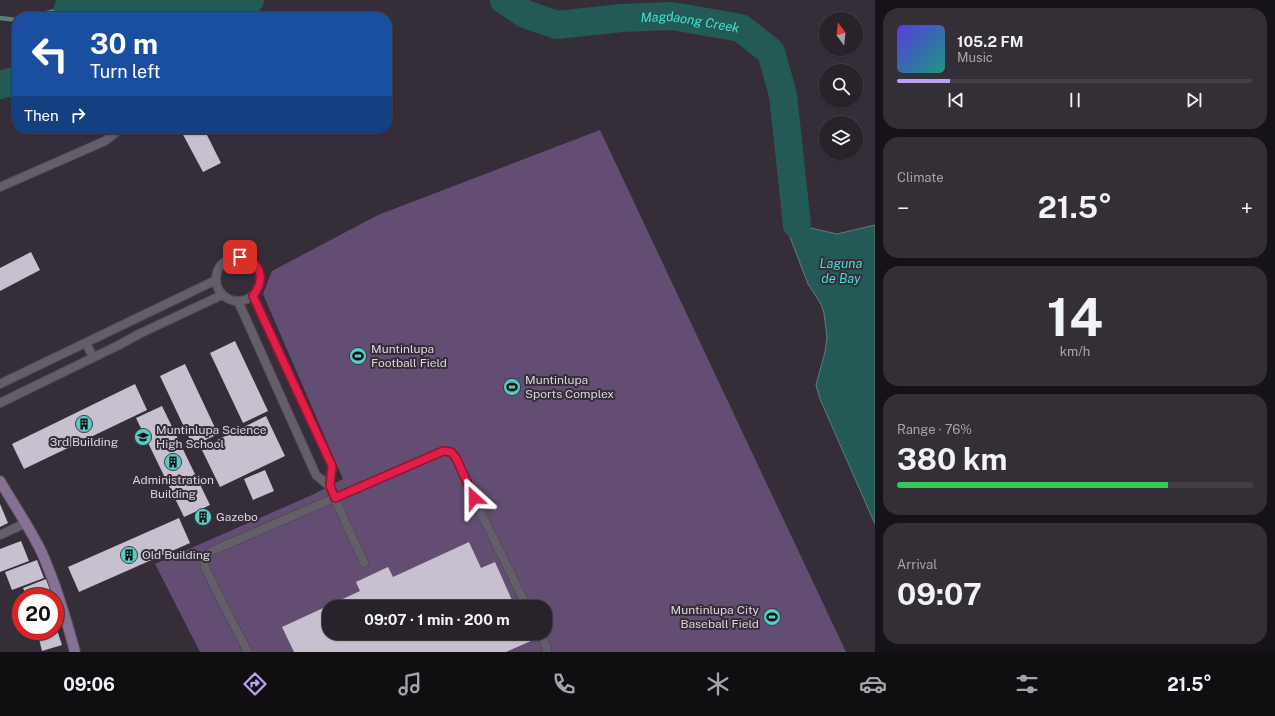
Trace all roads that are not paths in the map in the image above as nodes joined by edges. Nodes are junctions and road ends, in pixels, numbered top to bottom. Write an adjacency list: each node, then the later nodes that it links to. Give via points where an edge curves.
1 (114, 134): 2 (lane, via 105,141)
2 (0, 187)
3 (216, 280): 4 (lane); 5 (lane, via 220,266 226,260 247,258 258,268 260,276 258,290); 7 (lane)
4 (222, 295): 6 (lane); 8 (lane)
5 (253, 296): 6 (lane); 14 (lane, via 332,466)
6 (238, 301): 14 (lane, via 316,475)
7 (136, 319): 8 (lane); 9 (lane)
8 (139, 334): 10 (lane)
9 (86, 343): 10 (lane); 11 (lane)
10 (93, 357): 12 (lane)
11 (0, 384)
12 (0, 402)
13 (0, 481): 16 (street)
14 (330, 486): 15 (lane)
15 (335, 498): 18 (lane); 19 (lane, via 443,451 451,452); 22 (lane, via 212,551 204,558 205,567)
16 (26, 523): 17 (lane); 21 (street, via 53,579)
17 (0, 535)
18 (364, 563)
19 (524, 600)
20 (543, 640): 23 (lane)
21 (75, 652)
22 (248, 652)
23 (547, 652)

